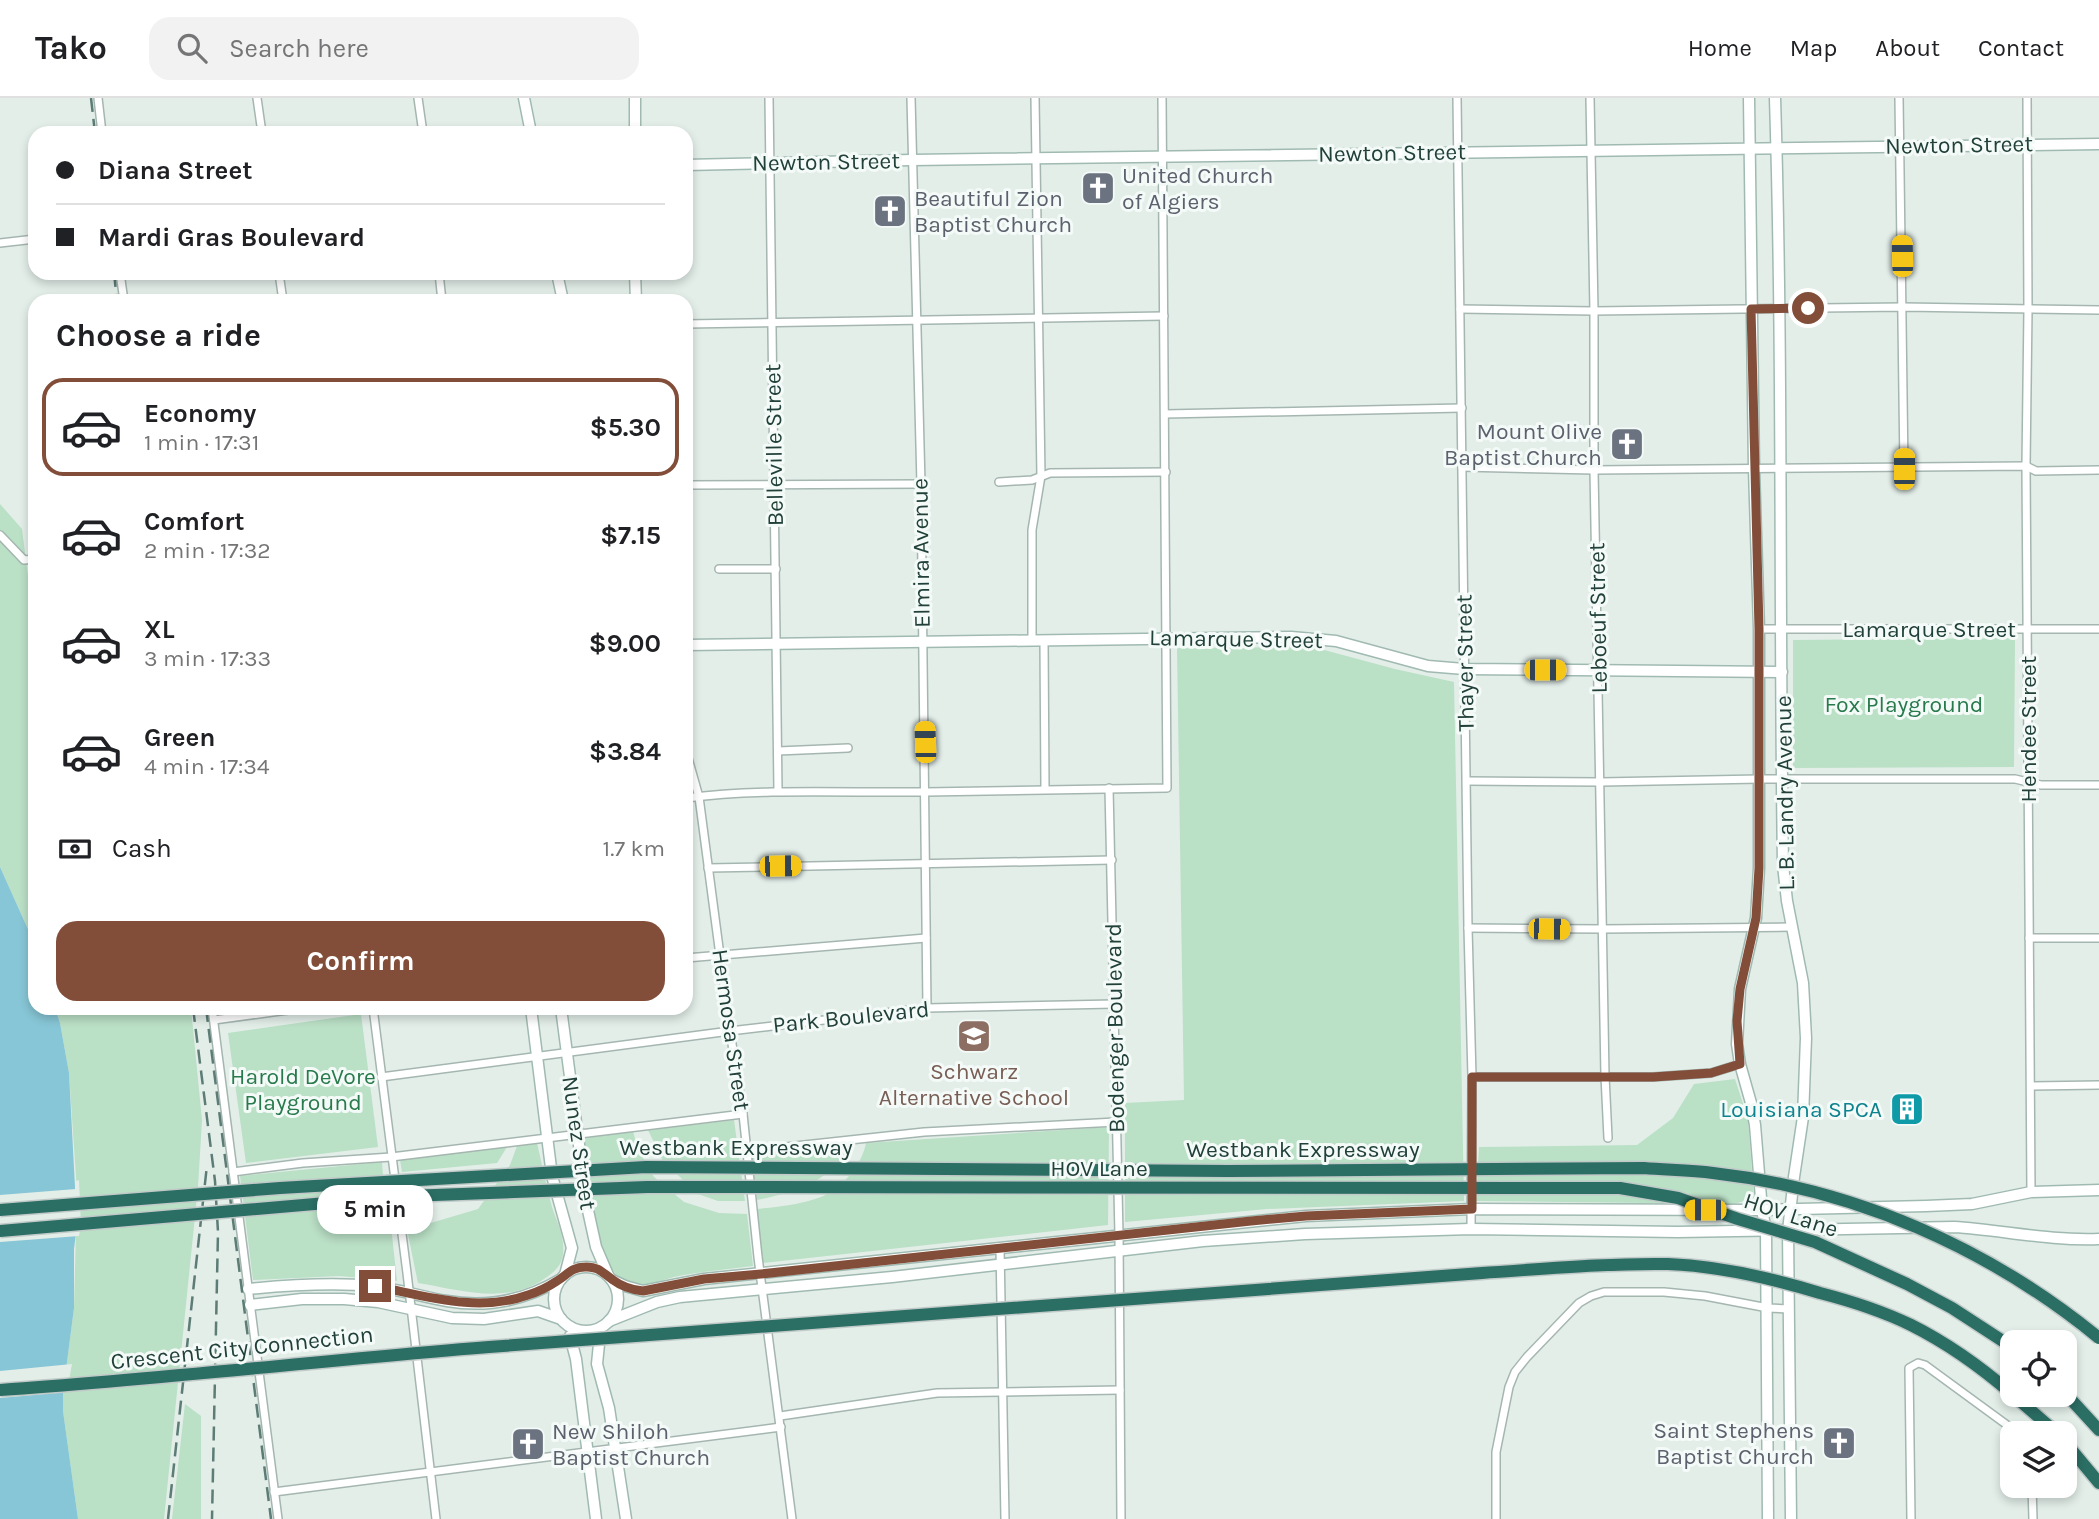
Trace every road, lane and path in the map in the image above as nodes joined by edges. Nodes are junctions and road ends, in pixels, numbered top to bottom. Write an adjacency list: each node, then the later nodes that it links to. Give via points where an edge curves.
1 (98, 98): 16 (street)
2 (257, 98): 17 (street)
3 (418, 98): 18 (street)
4 (524, 98): 19 (street)
5 (635, 98): 20 (street)
6 (769, 98): 31 (street, Belleville Street)
7 (911, 98): 30 (street, Elmira Avenue)
8 (1035, 98): 29 (street)
9 (1162, 98): 28 (street)
10 (1457, 98): 27 (street, Thayer Street)
11 (1590, 98): 26 (street, Leboeuf Street)
12 (1749, 98): 24 (street, L. B. Landry Avenue)
13 (1775, 98): 25 (street, L. B. Landry Avenue)
14 (1899, 98): 23 (street)
15 (2027, 98): 22 (street, Hendee Street)
16 (101, 126)
17 (260, 126)
18 (422, 126)
19 (530, 126)
20 (635, 126)
21 (2099, 144): 22 (street, Newton Street)
22 (2027, 145): 23 (street, Newton Street); 39 (street, Hendee Street)
23 (1900, 146): 25 (street, Newton Street); 35 (street)
24 (1750, 148): 25 (street, Newton Street); 26 (street, Newton Street); 37 (street, L. B. Landry Avenue)
25 (1776, 148): 38 (street, L. B. Landry Avenue)
26 (1591, 150): 27 (street, Newton Street); 41 (street, Leboeuf Street)
27 (1457, 152): 28 (street, Newton Street); 36 (street, Thayer Street)
28 (1162, 156): 29 (street, Newton Street); 42 (street)
29 (1037, 158): 30 (street, Newton Street); 43 (street)
30 (912, 160): 31 (street, Newton Street); 44 (street, Elmira Avenue)
31 (770, 163): 32 (street, Newton Street); 45 (street, Belleville Street)
32 (693, 165)
33 (28, 240): 34 (street)
34 (0, 243)
35 (1903, 307): 38 (street); 39 (street); 53 (street)
36 (1460, 309): 41 (street); 47 (street, Thayer Street)
37 (1751, 309): 38 (street); 41 (street); 51 (street, L. B. Landry Avenue)
38 (1780, 309): 52 (street, L. B. Landry Avenue)
39 (2028, 309): 40 (street); 49 (street, Hendee Street)
40 (2099, 310)
41 (1594, 312): 54 (street, Leboeuf Street)
42 (1164, 316): 43 (street); 48 (street)
43 (1039, 319): 44 (street); 57 (street)
44 (916, 320): 45 (street); 60 (street, Elmira Avenue)
45 (772, 323): 46 (street); 59 (street, Belleville Street)
46 (693, 324)
47 (1462, 408): 48 (street); 50 (street, Thayer Street)
48 (1165, 414): 56 (street)
49 (2026, 466): 53 (street); 55 (street, via 2036,471); 67 (street, Hendee Street)
50 (1462, 467): 54 (street); 75 (street, Thayer Street)
51 (1754, 469): 52 (street); 54 (street); 66 (street, L. B. Landry Avenue)
52 (1779, 469): 53 (street); 69 (street, L. B. Landry Avenue)
53 (1904, 469)
54 (1594, 470): 76 (street, Leboeuf Street)
55 (2099, 470)
56 (1166, 472): 57 (street); 70 (street)
57 (1041, 476): 58 (street); 71 (street, via 1032,530)
58 (999, 482)
59 (774, 483): 60 (street); 61 (street); 65 (street, Belleville Street)
60 (921, 484): 72 (street, Elmira Avenue)
61 (693, 485)
62 (0, 535): 63 (street)
63 (28, 560)
64 (719, 569): 65 (street)
65 (776, 569): 73 (street, Belleville Street)
66 (1759, 629): 69 (street, Lamarque Street); 77 (street, L. B. Landry Avenue)
67 (2027, 629): 68 (street, Lamarque Street); 69 (street, Lamarque Street); 86 (street, Hendee Street)
68 (2099, 629)
69 (1781, 630): 78 (street, L. B. Landry Avenue)
70 (1166, 638): 71 (street, Lamarque Street); 75 (street, Lamarque Street, via 1290,636); 88 (street, via 1167,788)
71 (1038, 640): 72 (street, Lamarque Street); 89 (street)
72 (922, 642): 73 (street, Lamarque Street); 91 (street, Elmira Avenue)
73 (776, 644): 74 (street, Lamarque Street); 80 (street, Belleville Street)
74 (693, 645)
75 (1464, 669): 76 (street, Lamarque Street); 84 (street, Thayer Street)
76 (1599, 670): 77 (street, Lamarque Street); 85 (street, Leboeuf Street)
77 (1759, 672): 78 (street, Lamarque Street); 82 (street, L. B. Landry Avenue)
78 (1782, 672): 83 (street, L. B. Landry Avenue)
79 (848, 748): 80 (street)
80 (778, 751): 90 (street, Belleville Street)
81 (693, 776): 93 (street, Hermosa Street)
82 (1760, 779): 83 (street); 85 (street); 99 (street, L. B. Landry Avenue)
83 (1783, 779): 86 (street); 97 (street, L. B. Landry Avenue, via 1783,865)
84 (1467, 782): 85 (street); 98 (street, Thayer Street)
85 (1601, 782): 100 (street, Leboeuf Street)
86 (2029, 782): 87 (street); 102 (street, Hendee Street)
87 (2099, 785)
88 (1109, 788): 89 (street); 94 (street, Bodenger Boulevard)
89 (1045, 789): 91 (street)
90 (778, 792): 91 (street); 93 (street)
91 (926, 792): 95 (street, Elmira Avenue)
92 (693, 797): 93 (street)
93 (699, 797): 96 (street, Hermosa Street)
94 (1111, 860): 95 (street); 106 (street, Bodenger Boulevard)
95 (926, 865): 96 (street); 101 (street, Elmira Avenue)
96 (708, 868): 104 (street, Hermosa Street)
97 (1792, 926): 99 (street); 134 (street, L. B. Landry Avenue, via 1804,983 1806,1086)
98 (1468, 928): 100 (street); 120 (street, Thayer Street)
99 (1754, 928): 100 (street); 117 (street, L. B. Landry Avenue, via 1740,989)
100 (1603, 929): 118 (street, Leboeuf Street)
101 (926, 938): 104 (street); 107 (street, Elmira Avenue)
102 (2029, 938): 103 (street); 122 (street, Hendee Street)
103 (2099, 938)
104 (719, 954): 105 (street); 114 (street, Hermosa Street)
105 (693, 957)
106 (1114, 1004): 107 (street, Park Boulevard); 124 (street, Bodenger Boulevard)
107 (927, 1007): 114 (street, Park Boulevard)
108 (213, 1015): 113 (street)
109 (251, 1015): 113 (street)
110 (374, 1015): 119 (street)
111 (532, 1015): 116 (street, Nunez Street)
112 (562, 1015): 115 (street, Nunez Street)
113 (214, 1020): 130 (street)
114 (730, 1031): 115 (street, Park Boulevard); 123 (street, Hermosa Street)
115 (567, 1053): 116 (street, Park Boulevard); 125 (street, Nunez Street)
116 (537, 1057): 119 (street, Park Boulevard); 126 (street, Nunez Street)
117 (1740, 1064): 118 (street, via 1711,1073); 136 (street, L. B. Landry Avenue, via 1755,1125)
118 (1605, 1076): 120 (street); 127 (street, Leboeuf Street)
119 (381, 1077): 129 (street)
120 (1472, 1077): 133 (street, Thayer Street)
121 (2099, 1084): 122 (street)
122 (2032, 1086): 132 (street, Hendee Street)
123 (743, 1114): 125 (street); 128 (street, Hermosa Street)
124 (1116, 1122): 128 (street, via 923,1132); 141 (street, Bodenger Boulevard)
125 (577, 1134): 126 (street); 148 (street, Nunez Street, via 589,1219)
126 (548, 1138): 129 (street); 147 (street, Nunez Street, via 572,1248)
127 (1608, 1138)
128 (748, 1151): 146 (street, Hermosa Street)
129 (391, 1157): 130 (street); 151 (street)
130 (233, 1172): 149 (street)
131 (2099, 1190): 132 (street)
132 (2031, 1192): 134 (street, via 1972,1204)
133 (1472, 1209): 136 (street); 137 (street, Thayer Street); 141 (street, via 1306,1216)
134 (1790, 1209): 136 (street); 140 (street, L. B. Landry Avenue)
135 (0, 1210): 158 (highway, Westbank Expressway, bridge, via 646,1167 1644,1168 1712,1172 1779,1183 1899,1219 2031,1287)
136 (1762, 1210): 139 (street, L. B. Landry Avenue)
137 (1471, 1228): 139 (street); 144 (street, via 1306,1234)
138 (0, 1231): 159 (highway, HOV Lane, bridge, via 407,1196 647,1188 1620,1188 1678,1198 1815,1242 1907,1284)
139 (1766, 1231): 140 (street); 153 (street, L. B. Landry Avenue)
140 (1788, 1231): 142 (street, via 1954,1227 2051,1239); 155 (street, L. B. Landry Avenue)
141 (1119, 1235): 143 (street); 144 (street, Bodenger Boulevard)
142 (2099, 1239)
143 (1000, 1248): 145 (street); 146 (street)
144 (1119, 1250): 145 (street); 162 (street, Bodenger Boulevard)
145 (1002, 1263): 150 (street); 163 (street)
146 (761, 1274): 148 (street, via 643,1291); 150 (street, Hermosa Street)
147 (563, 1277): 148 (street, via 573,1269 589,1267); 151 (street, via 532,1294 492,1303 448,1301); 156 (street, via 554,1298)
148 (610, 1278): 157 (street, via 618,1300)
149 (248, 1289): 151 (street, via 337,1284); 152 (street)
150 (763, 1290): 157 (street, via 680,1297); 166 (street, Hermosa Street)
151 (409, 1292): 154 (street)
152 (250, 1305): 154 (street, via 344,1299); 177 (street)
153 (1768, 1308): 155 (street); 186 (street, via 1664,1292 1604,1292 1579,1303 1527,1357 1509,1387 1496,1452); 187 (street, L. B. Landry Avenue)
154 (411, 1309): 156 (street, via 484,1319 538,1311); 174 (street)
155 (1789, 1309): 188 (street, L. B. Landry Avenue)
156 (564, 1321): 157 (street, via 582,1330); 172 (street, via 576,1359)
157 (607, 1323): 171 (street, via 599,1336 597,1364)
158 (2099, 1338)
159 (2000, 1339)
160 (2000, 1384): 161 (highway, Crescent City Connection, bridge, via 1911,1325 1856,1303 1723,1269 1670,1264 1482,1273 489,1347)
161 (0, 1390)
162 (1120, 1390): 163 (street); 185 (street, Bodenger Boulevard)
163 (1004, 1392): 166 (street, via 937,1394); 184 (street)
164 (2077, 1406): 170 (highway)
165 (2028, 1407): 168 (highway)
166 (780, 1416): 169 (street, Hermosa Street)
167 (2002, 1421): 189 (street, via 1925,1365 1909,1367)
168 (2043, 1421)
169 (781, 1427): 171 (street); 183 (street, Hermosa Street)
170 (2099, 1430)
171 (616, 1449): 172 (street); 182 (street)
172 (589, 1452): 174 (street); 181 (street)
173 (2077, 1456): 175 (highway)
174 (430, 1471): 177 (street); 180 (street)
175 (2096, 1479): 176 (highway)
176 (2099, 1491)
177 (274, 1492): 179 (street)
178 (2032, 1498): 190 (street)
179 (278, 1519)
180 (436, 1519)
181 (596, 1519)
182 (626, 1519)
183 (792, 1519)
184 (1005, 1519)
185 (1121, 1519)
186 (1496, 1519)
187 (1768, 1519)
188 (1791, 1519)
189 (1911, 1519)
190 (2033, 1519)

